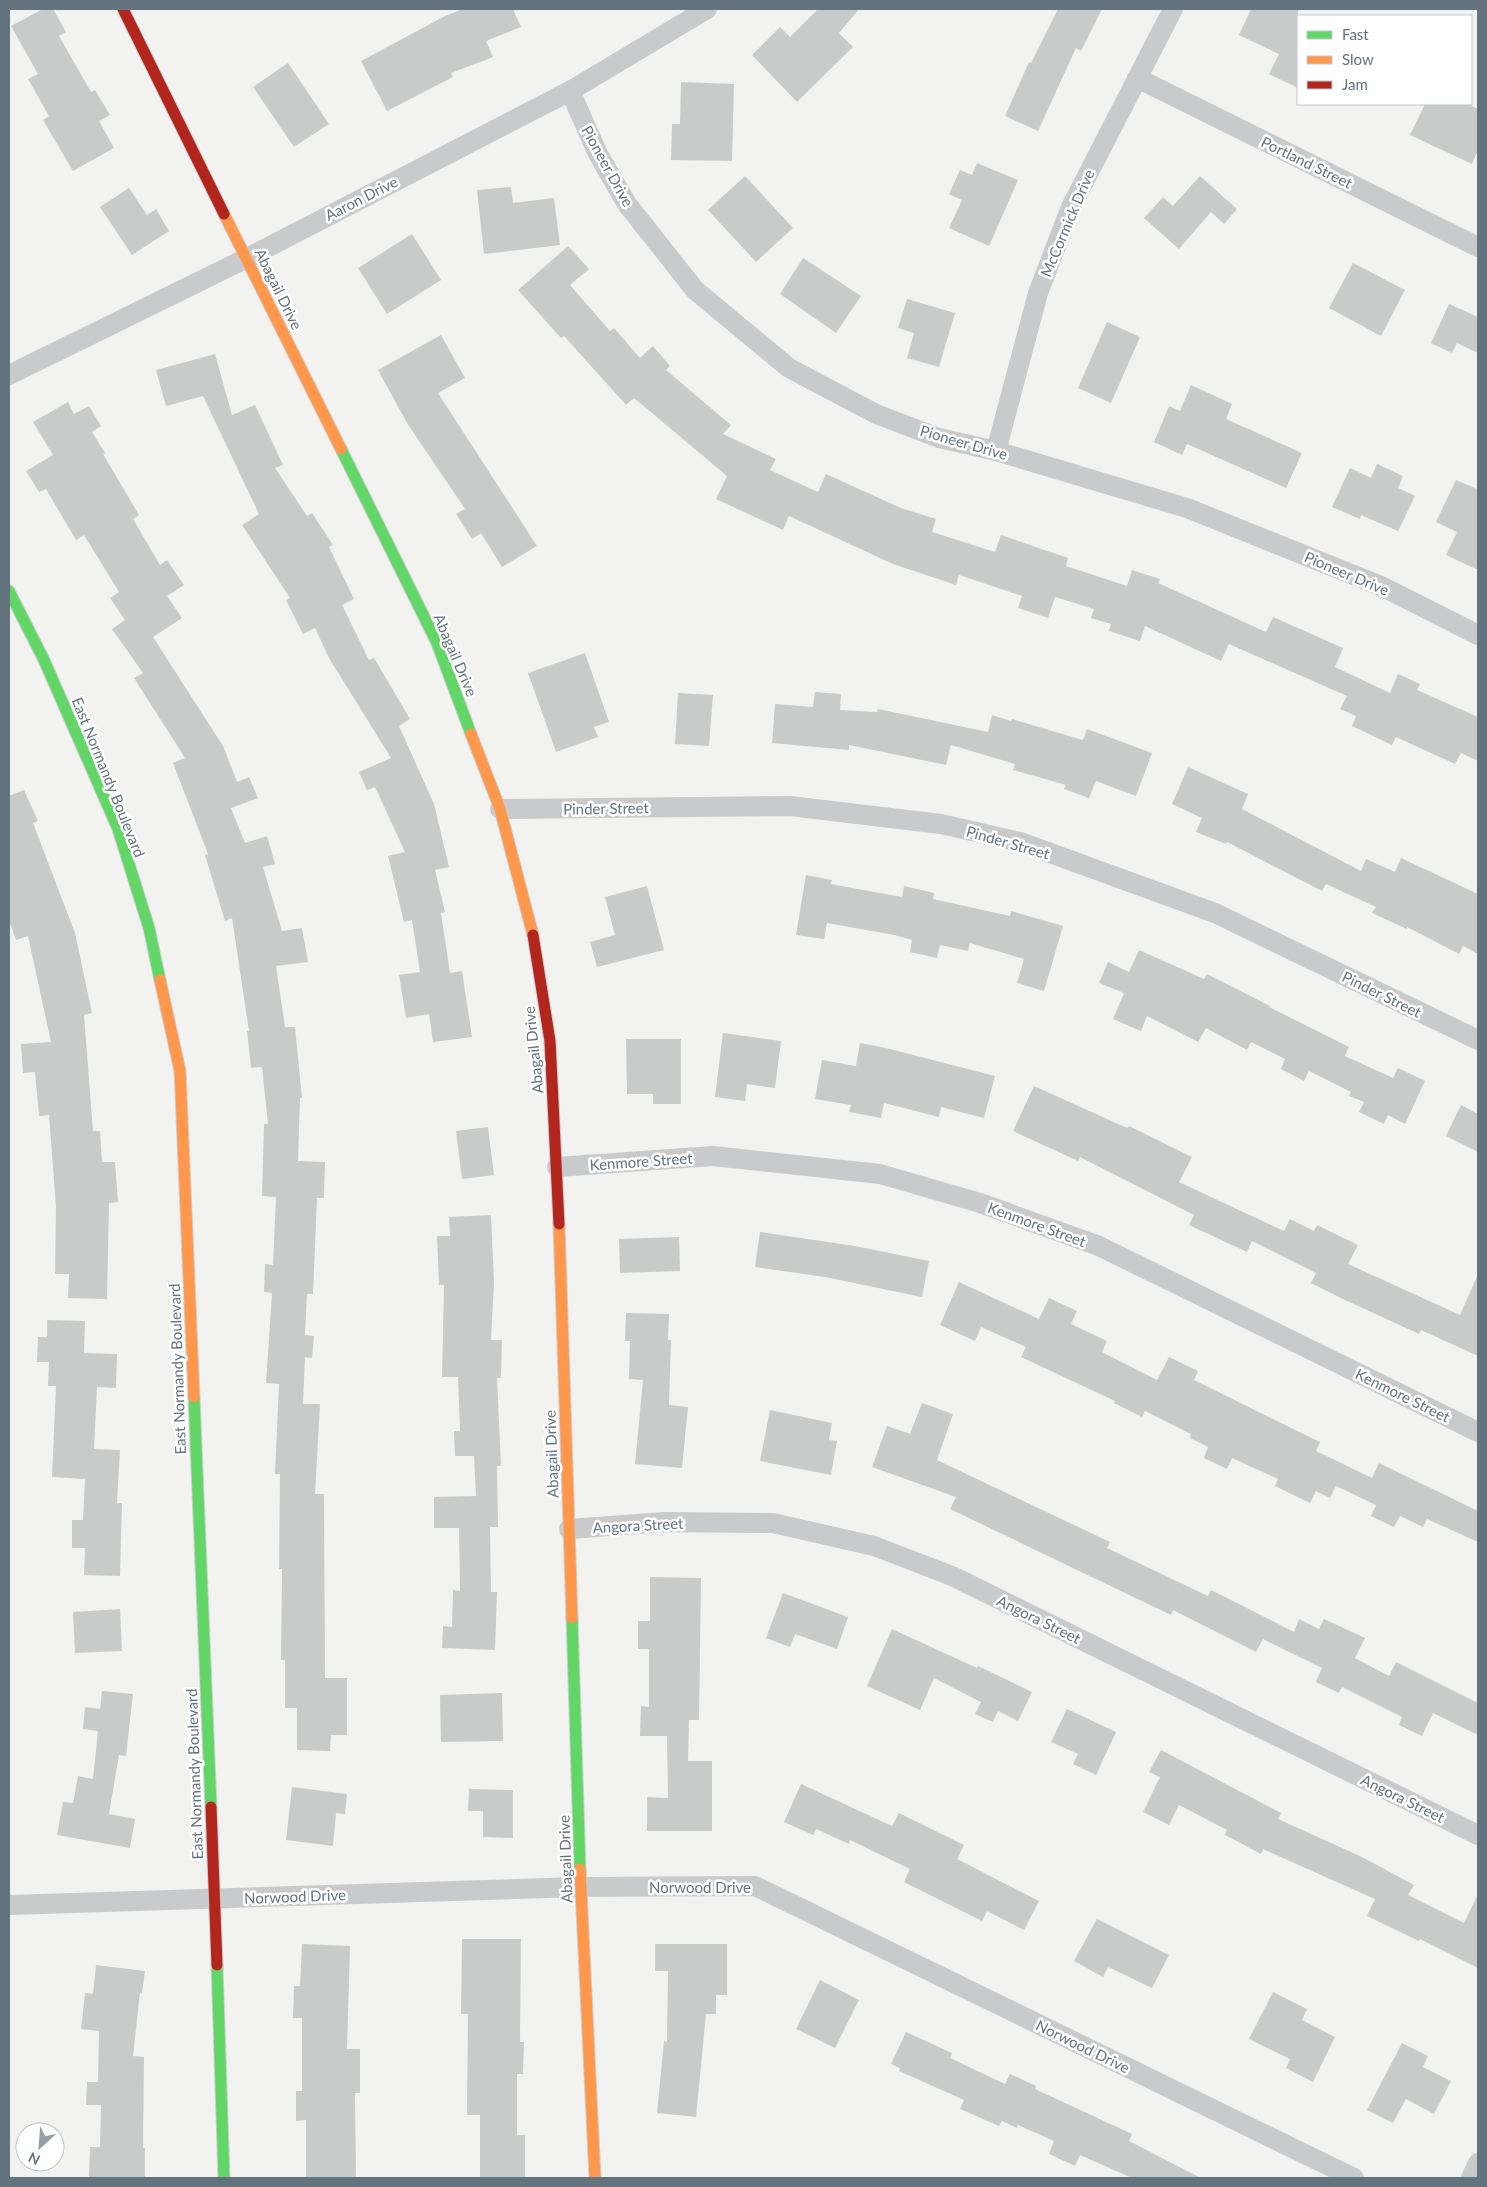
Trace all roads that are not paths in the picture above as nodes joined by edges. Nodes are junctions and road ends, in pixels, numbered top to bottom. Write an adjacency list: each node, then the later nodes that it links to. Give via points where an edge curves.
1 (123, 9): 7 (street, Abagail Drive)
2 (707, 9): 5 (street, Aaron Drive)
3 (1173, 9): 4 (street, McCormick Drive)
4 (1136, 78): 6 (street, Portland Street); 9 (street, McCormick Drive, via 1071,207 1038,293)
5 (570, 91): 7 (street, Aaron Drive); 9 (street, Pioneer Drive, via 598,154 627,204 695,290 789,368 876,414 939,438)
6 (1478, 247)
7 (247, 258): 8 (street, Aaron Drive); 12 (street, Abagail Drive, via 437,643)
8 (9, 375)
9 (996, 451): 11 (street, Pioneer Drive, via 1187,508 1381,586)
10 (9, 591): 19 (street, East Normandy Boulevard, via 44,660 118,829 150,928 180,1070)
11 (1478, 635)
12 (500, 809): 13 (street, Pinder Street, via 790,806 941,824 1020,842 1215,914); 14 (street, Abagail Drive, via 535,944 550,1041)
13 (1478, 1040)
14 (557, 1168): 15 (street, Kenmore Street, via 713,1156 880,1174 980,1203 1099,1246); 16 (street, Abagail Drive)
15 (1478, 1432)
16 (568, 1529): 17 (street, Angora Street, via 665,1522 773,1523 874,1546 952,1576); 18 (street, Abagail Drive)
17 (1478, 1835)
18 (581, 1887): 19 (street, Norwood Drive); 23 (street, Abagail Drive); 24 (street, Norwood Drive, via 755,1886)
19 (215, 1898): 20 (street, Norwood Drive); 22 (street, East Normandy Boulevard)
20 (9, 1905)
21 (1478, 2163): 25 (street)
22 (224, 2178)
23 (595, 2178)
24 (1354, 2178)
25 (1471, 2178)

